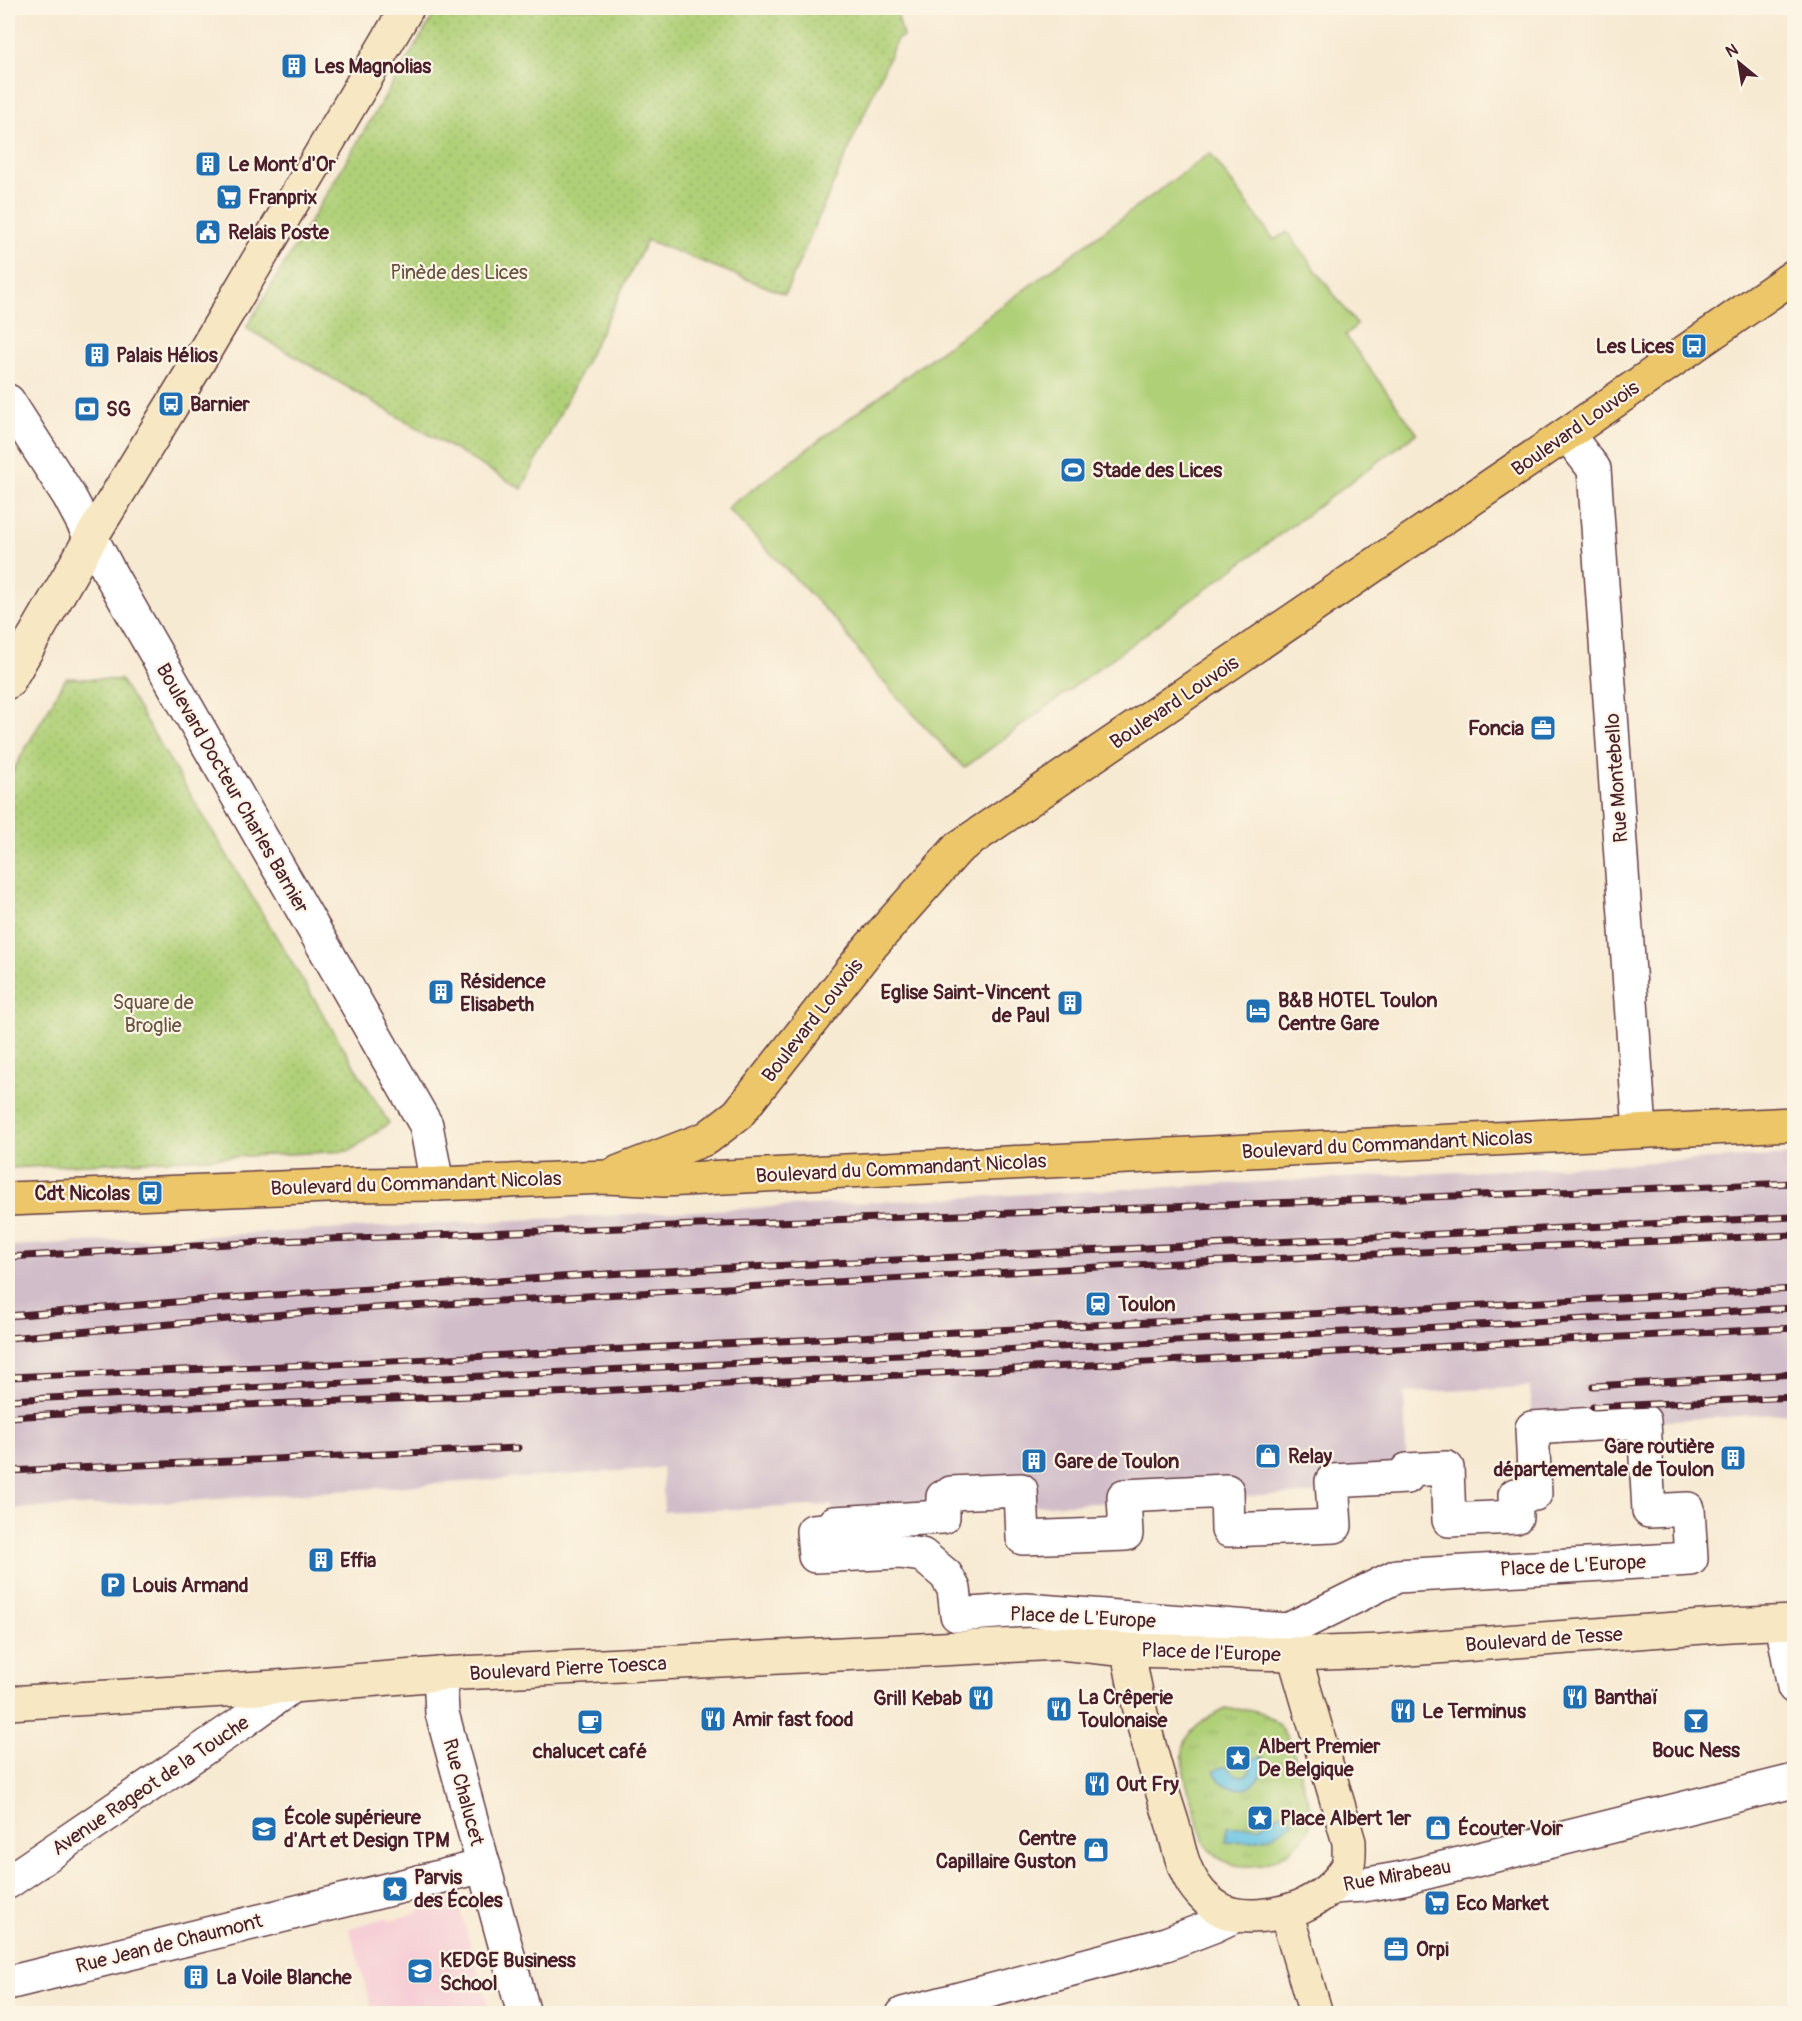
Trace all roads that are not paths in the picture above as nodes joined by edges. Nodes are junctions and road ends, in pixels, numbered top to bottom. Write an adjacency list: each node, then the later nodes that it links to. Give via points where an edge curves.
1 (407, 8): 5 (street)
2 (1794, 276): 4 (main road, Boulevard Louvois)
3 (8, 401): 5 (street, Boulevard Docteur Charles Barnier)
4 (1567, 434): 8 (street, Rue Montebello, via 1594,469); 9 (main road, Boulevard Louvois, via 958,848 870,947 738,1114 707,1138)
5 (92, 536): 6 (street); 10 (street, Boulevard Docteur Charles Barnier, via 426,1125)
6 (8, 682)
7 (1794, 1124): 8 (main road, Boulevard du Commandant Nicolas)
8 (1640, 1131): 9 (main road, Boulevard du Commandant Nicolas, via 664,1180)
9 (606, 1177): 10 (main road, Boulevard du Commandant Nicolas)
10 (437, 1184): 11 (main road, Boulevard du Commandant Nicolas)
11 (8, 1199)
12 (1644, 1423): 12 (street, Place de L'Europe, via 1532,1428 1535,1494 1515,1495 1516,1517 1449,1520 1447,1468 1407,1470 1407,1477 1332,1481 1335,1526 1228,1530 1227,1491 1124,1496 1126,1534 1023,1538 1021,1490 951,1493 943,1497 943,1517 834,1523 834,1529 813,1531 815,1556 900,1552 922,1555 946,1575 954,1589 957,1615 1026,1610 1288,1630 1397,1576 1691,1559 1688,1509 1649,1511)
13 (1788, 1622): 15 (street, Boulevard de Tesse); 18 (street)
14 (1128, 1650): 15 (street, Place de l'Europe); 16 (street, Boulevard Pierre Toesca, via 1060,1643); 25 (street, via 1155,1769 1188,1874 1219,1910)
15 (1294, 1654): 23 (street, via 1349,1842 1348,1867)
16 (440, 1674): 17 (street, Boulevard Pierre Toesca); 21 (street, Rue Chalucet, via 442,1713)
17 (292, 1686): 19 (street, Boulevard Pierre Toesca); 22 (street, Avenue Rageot de la Touche)
18 (1794, 1687)
19 (8, 1703)
20 (1794, 1780): 23 (street, Rue Mirabeau, via 1403,1878)
21 (484, 1866): 26 (street, Rue Jean de Chaumont); 27 (street, Rue Chalucet)
22 (8, 1882)
23 (1332, 1887): 24 (street, Rue Mirabeau, via 1313,1901)
24 (1286, 1912): 25 (street, Rue Mirabeau); 29 (street)
25 (1236, 1915): 28 (street, Rue Mirabeau, via 1166,1944)
26 (8, 1983)
27 (524, 2013)
28 (903, 2013)
29 (1316, 2013)

